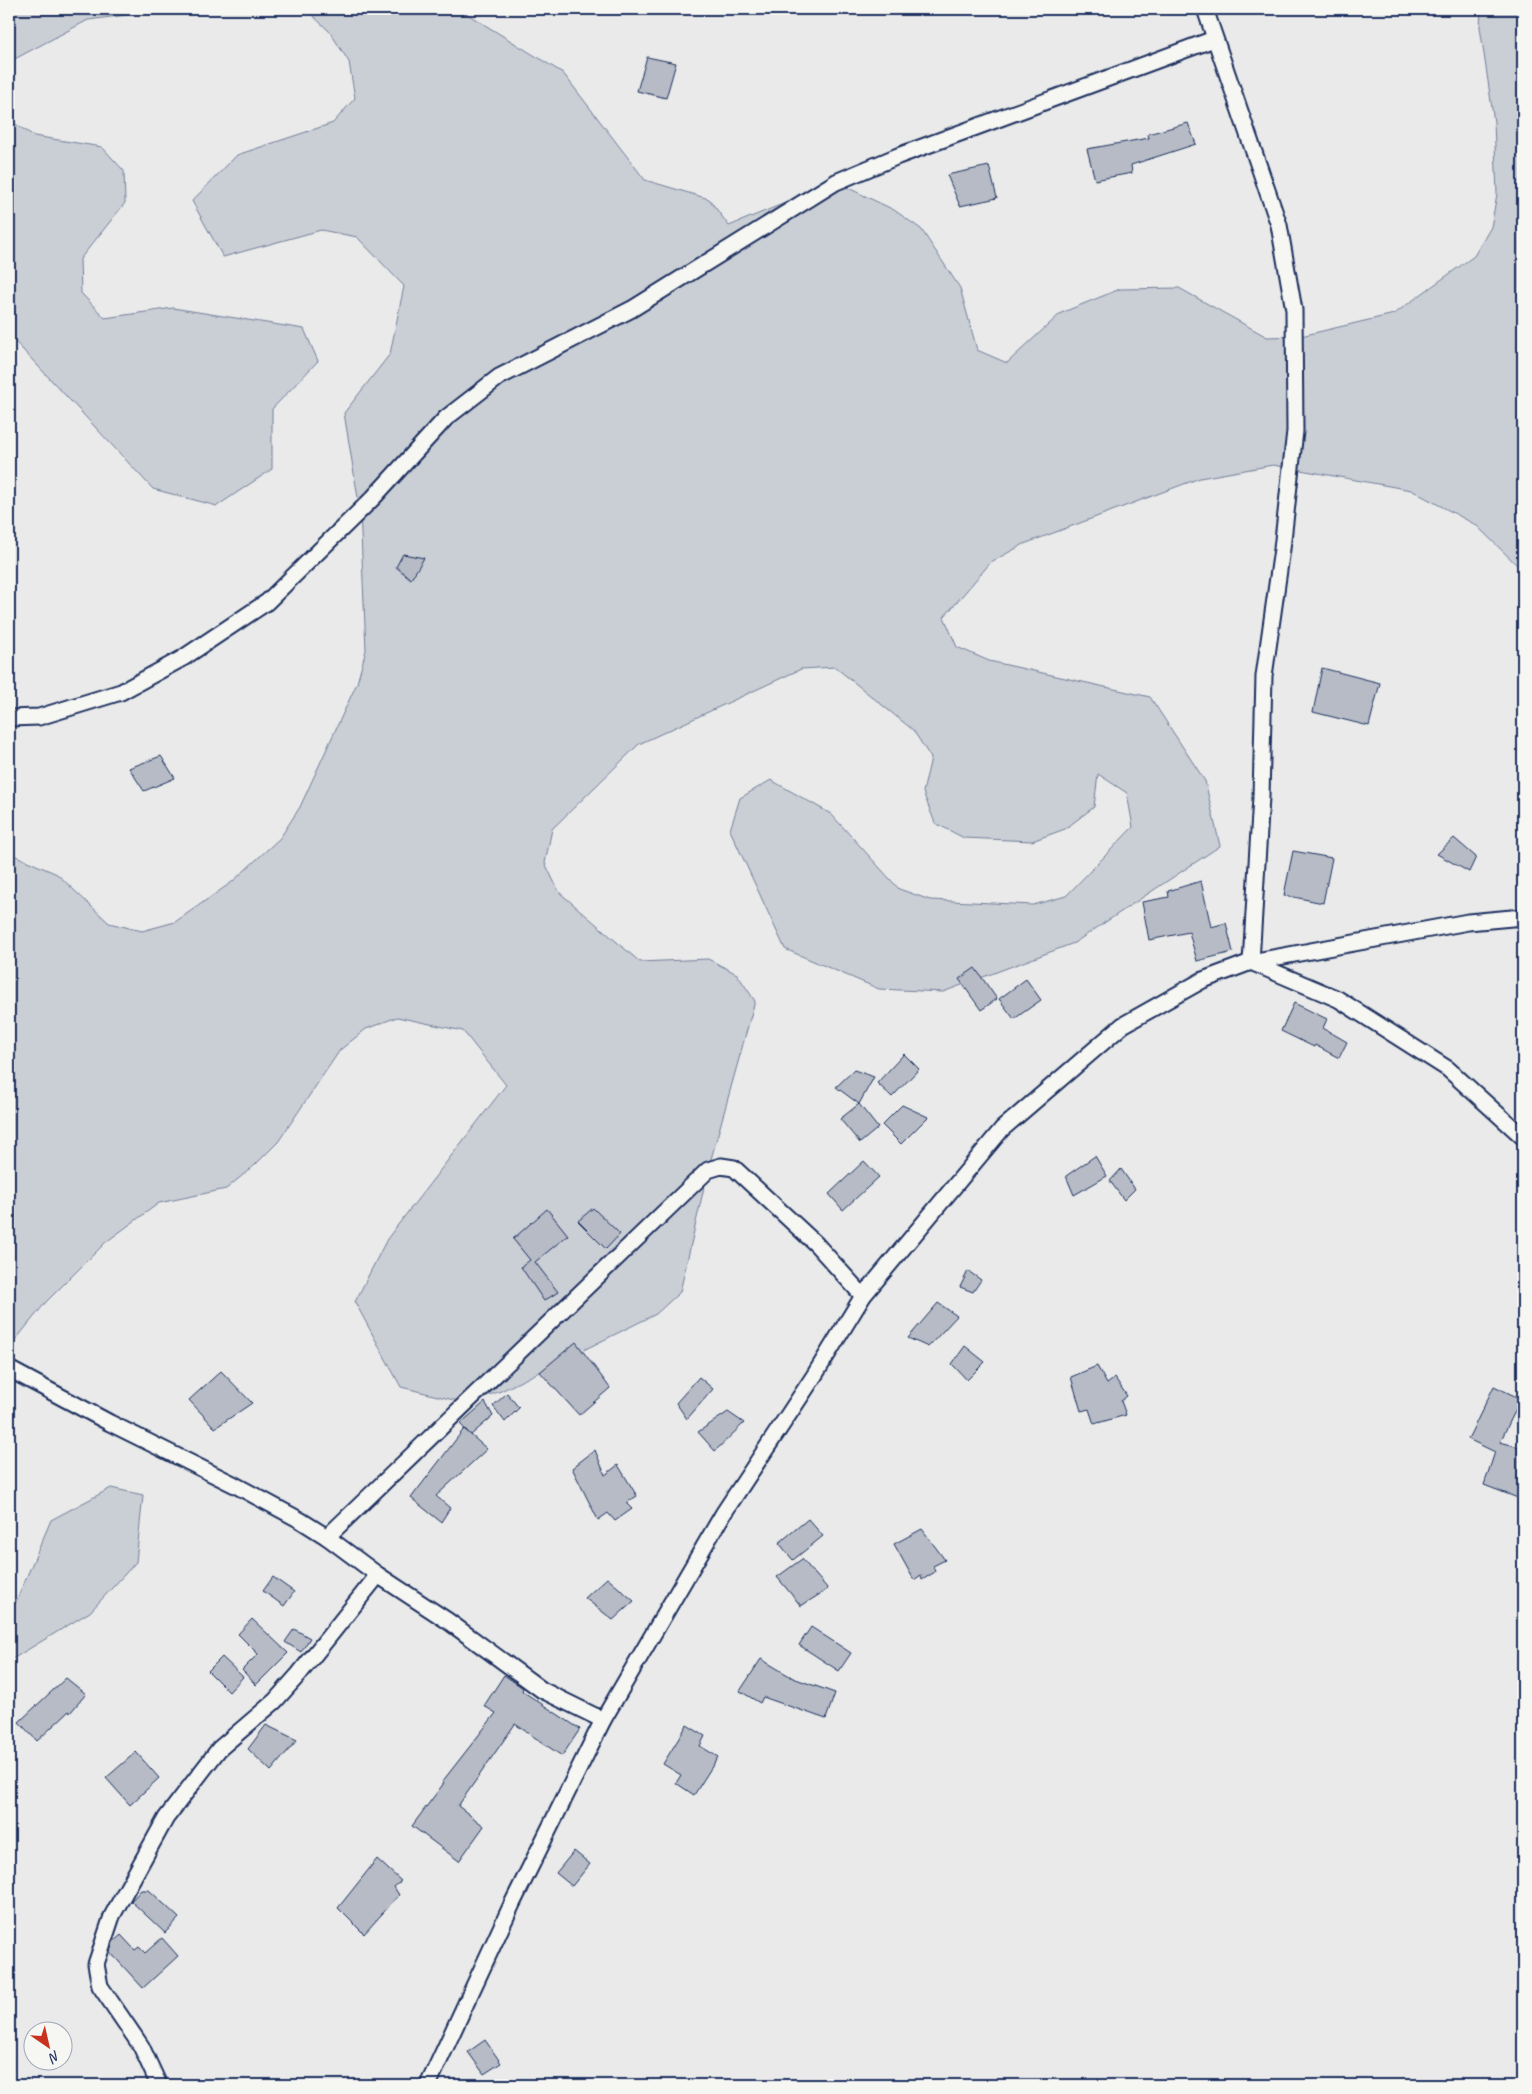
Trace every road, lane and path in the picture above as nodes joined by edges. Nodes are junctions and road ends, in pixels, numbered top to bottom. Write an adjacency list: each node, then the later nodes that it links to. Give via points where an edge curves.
1 (1205, 9): 2 (street)
2 (1214, 39): 3 (street, via 836,182 632,309 499,377 446,418 373,498 267,602 183,658 121,692 39,717); 5 (street, via 1279,225 1294,310 1296,431 1264,676)
3 (9, 718)
4 (1523, 917): 5 (street, via 1468,922)
5 (1251, 962): 6 (street, via 1338,999 1448,1069); 7 (street, via 1203,980 1123,1025 1002,1129)
6 (1523, 1137)
7 (863, 1296): 9 (street, via 816,1244 734,1168 721,1166 708,1170); 11 (street, via 723,1514)
8 (9, 1369): 9 (street, via 235,1485)
9 (327, 1537): 10 (street)
10 (378, 1575): 11 (street, via 542,1690); 12 (street, via 275,1701 219,1749 166,1818 112,1916 96,1964 100,1986 141,2046)
11 (603, 1720): 13 (street, via 512,1904)
12 (160, 2085)
13 (428, 2085)

